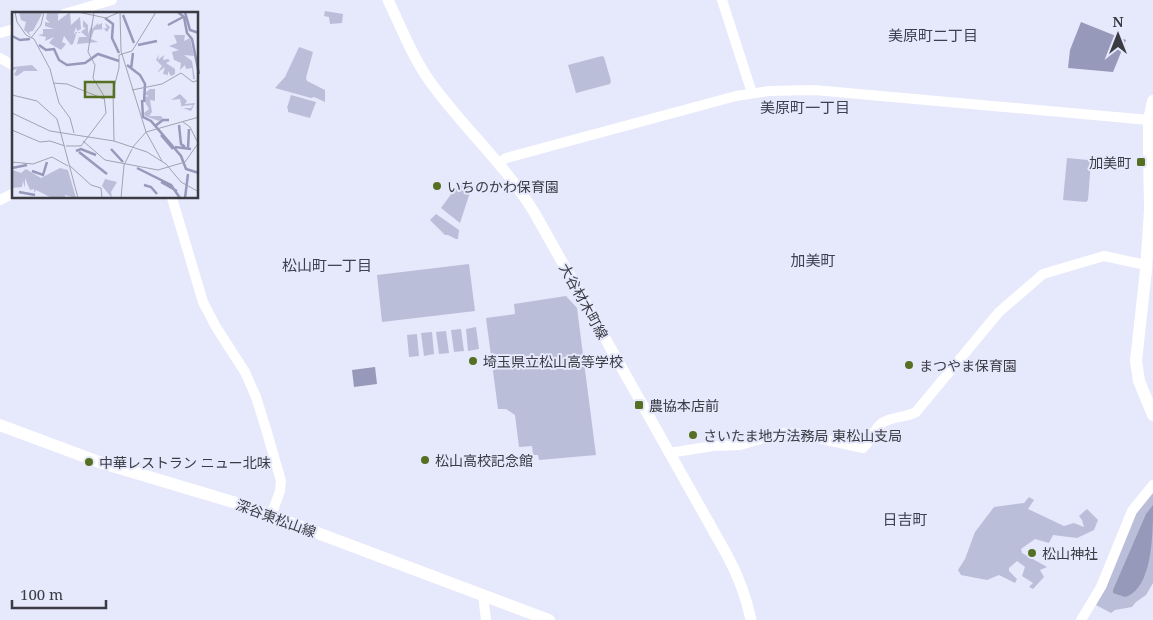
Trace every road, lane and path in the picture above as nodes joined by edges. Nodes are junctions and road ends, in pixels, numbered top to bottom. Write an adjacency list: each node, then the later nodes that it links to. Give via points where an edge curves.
1 (112, 0): 4 (street)
2 (388, 0): 10 (main road, 大谷材木町線, via 424,73)
3 (722, 0): 7 (street)
4 (71, 12)
5 (0, 58): 6 (street)
6 (12, 65)
7 (752, 93): 9 (street, via 814,90); 10 (street, via 506,158)
8 (1153, 101): 9 (main road)
9 (1149, 120): 14 (main road, via 1151,203)
10 (499, 163): 17 (main road, 大谷材木町線, via 534,212)
11 (12, 194): 13 (street)
12 (172, 199): 19 (street, via 203,302 245,372 266,429 280,481 280,492)
13 (0, 200)
14 (1146, 265): 15 (main road, via 1136,361 1139,382); 17 (street, via 1104,256 1043,274 999,312 916,412 884,422 874,430 863,448 795,433 781,433 740,445)
15 (1153, 415)
16 (0, 425): 19 (main road, 深谷東松山線, via 99,462)
17 (669, 453): 23 (main road, 大谷材木町線, via 740,578)
18 (1153, 485): 24 (street, via 1132,511 1101,587)
19 (271, 516): 20 (main road, 深谷東松山線)
20 (483, 595): 21 (street); 22 (main road, 深谷東松山線)
21 (486, 620)
22 (549, 620)
23 (751, 620)
24 (1080, 620)

